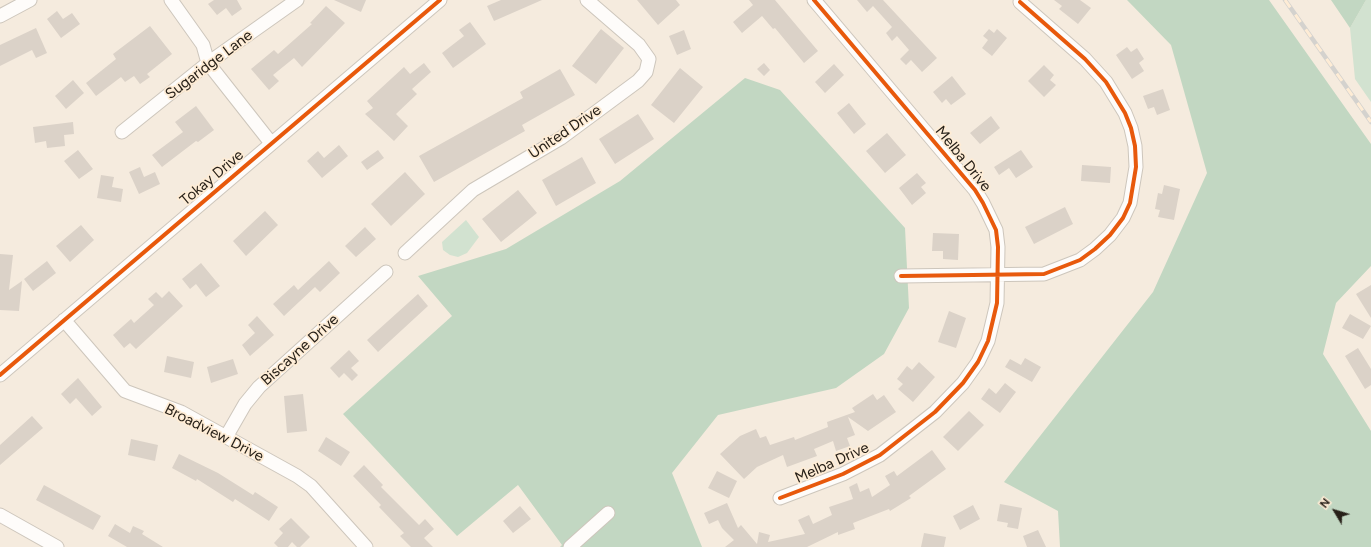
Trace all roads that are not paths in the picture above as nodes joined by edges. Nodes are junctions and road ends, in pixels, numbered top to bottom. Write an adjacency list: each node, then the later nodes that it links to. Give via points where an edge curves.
1 (30, 0): 8 (street)
2 (171, 0): 9 (street, via 202,45)
3 (297, 0): 9 (street, Sugaridge Lane)
4 (440, 0): 11 (street, Tokay Drive)
5 (587, 0): 12 (street, United Drive, via 638,45 649,59 646,72 638,81 561,138 473,190)
6 (814, 0): 14 (street, Melba Drive, via 975,190 996,230)
7 (1020, 2): 14 (street, via 1085,59 1116,96 1131,128 1136,167 1130,203 1110,235 1095,250 1080,260 1044,274)
8 (0, 16)
9 (208, 63): 10 (street, Sugaridge Lane); 11 (street)
10 (122, 132)
11 (271, 143): 16 (street, Tokay Drive)
12 (406, 253)
13 (386, 272): 18 (street, Biscayne Drive, via 259,387 245,404)
14 (999, 275): 15 (street); 19 (street, Melba Drive, via 997,303 988,341 978,362 963,383 935,412 880,455 843,474)
15 (901, 276)
16 (64, 320): 17 (street, Tokay Drive); 18 (street, Broadview Drive, via 125,391 180,412)
17 (1, 371)
18 (226, 437): 24 (street, Broadview Drive, via 311,486)
19 (780, 498)
20 (608, 513): 25 (street)
21 (0, 515): 22 (street)
22 (39, 542): 23 (street)
23 (57, 547)
24 (366, 547)
25 (570, 547)

